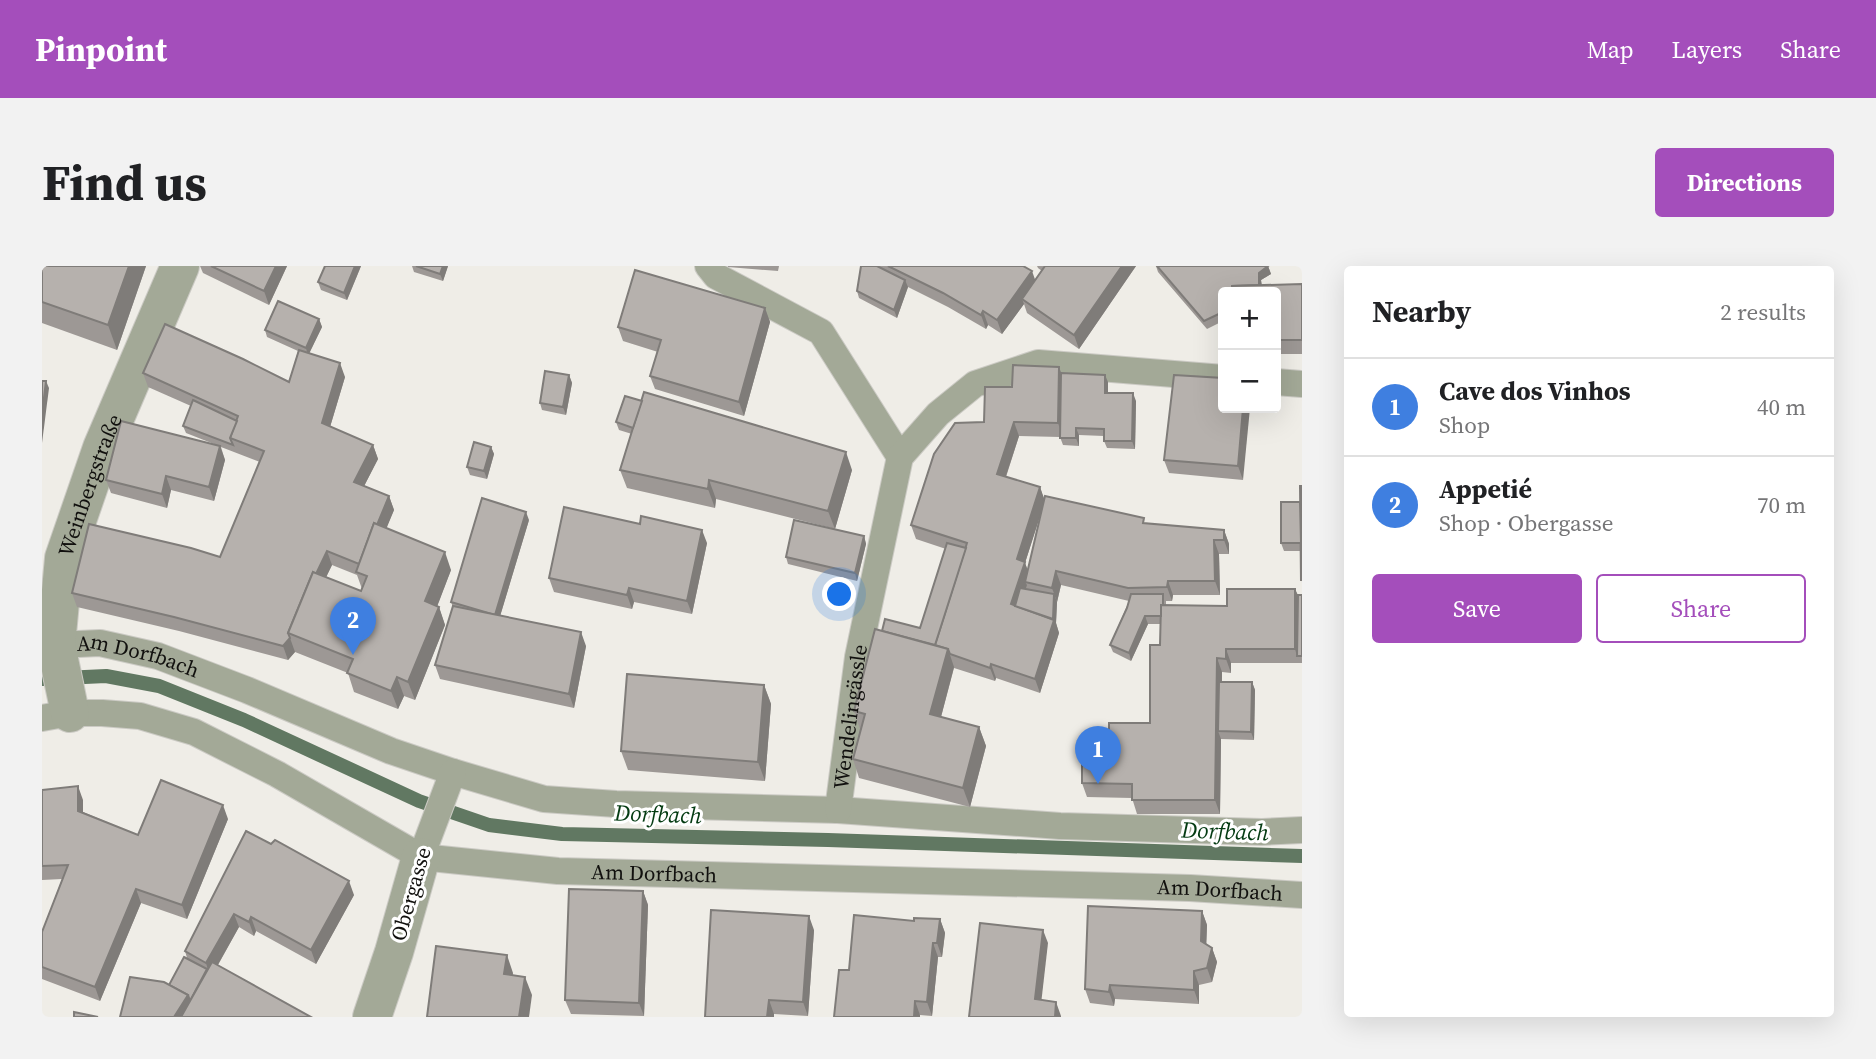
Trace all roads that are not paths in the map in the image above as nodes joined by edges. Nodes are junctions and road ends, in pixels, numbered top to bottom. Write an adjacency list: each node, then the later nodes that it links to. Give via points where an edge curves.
1 (180, 266): 7 (street, Weinbergstraße, via 102,447 64,558)
2 (708, 266): 6 (lane, via 716,276 821,332)
3 (1218, 378): 6 (lane, Wendelingässle, via 1038,363 975,384 938,414)
4 (1281, 382): 5 (lane)
5 (1302, 384)
6 (900, 457): 9 (lane, Wendelingässle, via 858,657)
7 (56, 680): 8 (lane, Am Dorfbach, via 100,643 158,656); 11 (lane, Am Dorfbach, via 102,713 140,716 194,732)
8 (450, 779): 9 (lane, Am Dorfbach, via 544,799); 11 (lane, Obergasse)
9 (838, 810): 10 (lane, Am Dorfbach, via 1060,827)
10 (1302, 830)
11 (424, 848): 12 (lane, Am Dorfbach, via 558,871); 13 (street, Obergasse)
12 (1302, 895)
13 (372, 1017)

